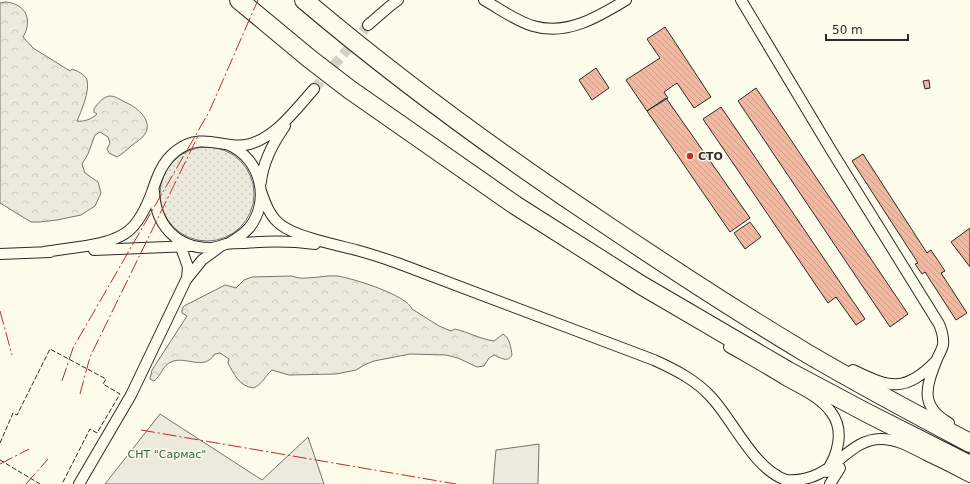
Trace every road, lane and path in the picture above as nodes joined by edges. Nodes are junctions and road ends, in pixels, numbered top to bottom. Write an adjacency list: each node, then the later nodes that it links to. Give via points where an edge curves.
1 (239, 0): 22 (highway, via 310,59 398,123 515,205)
2 (304, 0): 20 (highway, via 445,113 532,176)
3 (398, 0): 7 (street)
4 (484, 0): 5 (street, via 532,26 561,29 592,19)
5 (626, 0)
6 (741, 0): 23 (street, via 939,324 943,345)
7 (368, 26)
8 (314, 89): 9 (street)
9 (294, 111): 10 (street, via 267,136 249,144); 12 (street, via 267,155 261,177)
10 (217, 142): 11 (street, via 201,141 176,151 164,164); 12 (street, via 236,149 248,159 257,174)
11 (156, 179): 13 (street, via 154,202 157,212); 18 (street, via 145,210 132,228 118,239)
12 (261, 189): 14 (street, via 260,203 254,220 241,236); 17 (street, via 270,212 282,226)
13 (174, 236): 15 (street); 16 (street)
14 (224, 245): 16 (street, via 207,248); 17 (street, via 280,241); 21 (street, via 202,260)
15 (181, 246): 16 (street); 18 (street); 21 (street, via 188,267)
16 (192, 246)
17 (340, 247): 28 (street, via 400,264 654,360 682,373 704,389 760,462)
18 (44, 252): 19 (street)
19 (0, 254)
20 (658, 259): 23 (street, via 705,280 846,367 884,383 902,385 910,382 923,374); 25 (highway, via 807,353)
21 (186, 280): 31 (street, via 131,395)
22 (641, 285): 27 (highway, via 788,370); 30 (street, via 681,317 806,392 826,407 837,423 838,448 826,472)
23 (937, 360): 24 (street, via 928,389 930,407 939,417)
24 (970, 434)
25 (970, 443)
26 (846, 458): 29 (street, via 865,443 888,440 900,442); 30 (street, via 835,469); 33 (street)
27 (970, 465)
28 (772, 473): 30 (street, via 799,482); 32 (street)
29 (970, 477)
30 (816, 480)
31 (79, 484)
32 (786, 484)
33 (830, 484)

